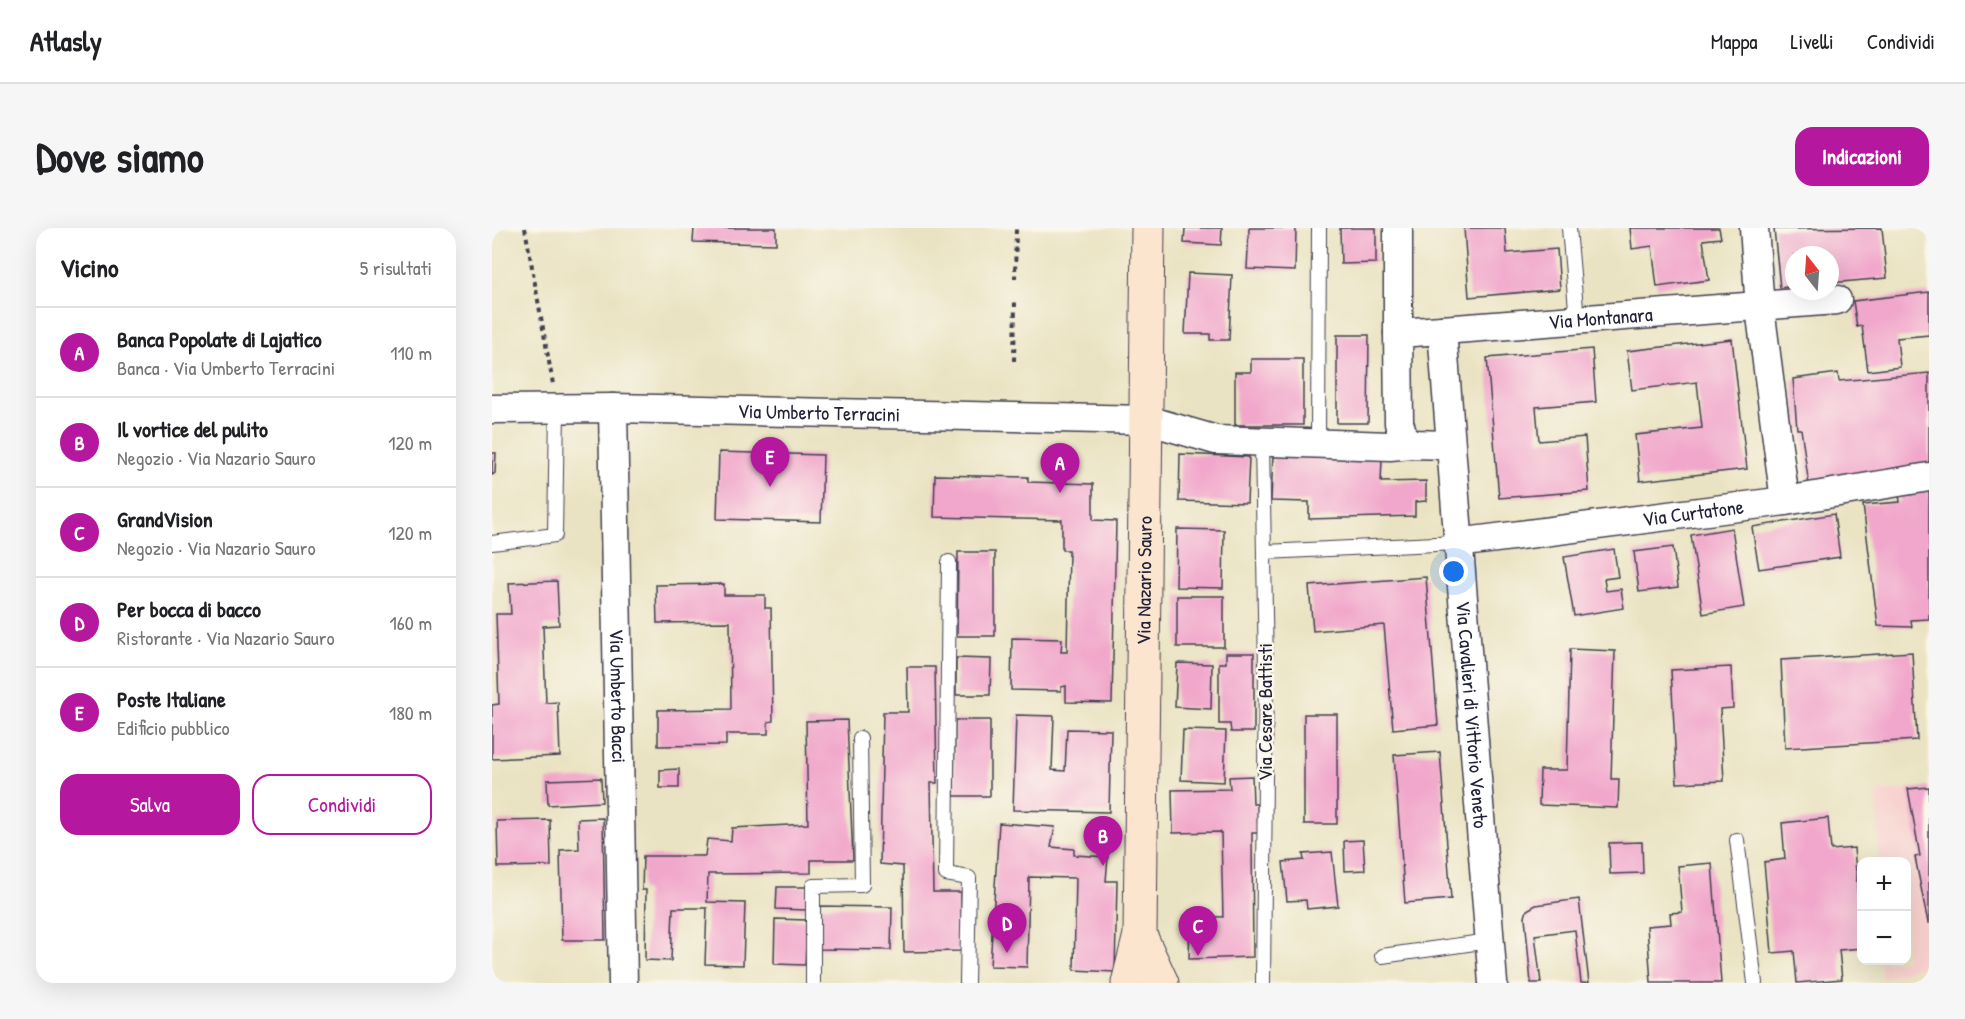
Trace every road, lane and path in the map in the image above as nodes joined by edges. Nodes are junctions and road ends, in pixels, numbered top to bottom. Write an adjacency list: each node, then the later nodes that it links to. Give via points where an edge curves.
1 (525, 228): 17 (path)
2 (1016, 228): 8 (path)
3 (1148, 228): 19 (main road, Via Nazario Sauro)
4 (1319, 228): 21 (lane)
5 (1398, 228): 14 (street)
6 (1569, 228): 12 (lane)
7 (1754, 228): 11 (street)
8 (1015, 279)
9 (1837, 300): 11 (street, Via Montanara)
10 (1015, 301): 15 (path)
11 (1761, 308): 12 (street, Via Montanara); 25 (street)
12 (1577, 320): 13 (street, Via Montanara)
13 (1442, 330): 14 (street); 23 (street, Via Cavalieri di Vittorio Veneto)
14 (1398, 333): 22 (street, via 1399,423 1404,438)
15 (1014, 361)
16 (613, 408): 17 (street, Via Umberto Terracini); 19 (street, Via Umberto Terracini); 35 (street, Via Umberto Bacci)
17 (557, 409): 18 (street, Via Umberto Terracini); 26 (lane, via 555,535)
18 (492, 410)
19 (1147, 420): 20 (street, via 1216,440); 32 (main road, Via Nazario Sauro)
20 (1262, 442): 21 (street); 28 (lane, Via Cesare Battisti)
21 (1318, 443): 22 (street)
22 (1411, 444): 23 (street)
23 (1450, 445): 27 (street, Via Cavalieri di Vittorio Veneto)
24 (1929, 477): 25 (street, Via Curtatone)
25 (1785, 501): 27 (street, Via Curtatone)
26 (492, 543)
27 (1457, 543): 28 (lane); 33 (street, Via Cavalieri di Vittorio Veneto)
28 (1265, 552): 40 (lane, Via Cesare Battisti)
29 (949, 562): 37 (lane, via 946,874 969,878)
30 (860, 738): 36 (lane, via 862,885 813,886)
31 (1737, 840): 42 (lane)
32 (1140, 935): 38 (main road, Via Nazario Sauro); 39 (main road, Via Nazario Sauro)
33 (1489, 941): 34 (lane); 41 (street, Via Cavalieri di Vittorio Veneto)
34 (1382, 956)
35 (623, 983)
36 (813, 983)
37 (968, 983)
38 (1128, 983)
39 (1162, 983)
40 (1263, 983)
41 (1492, 983)
42 (1755, 983)

